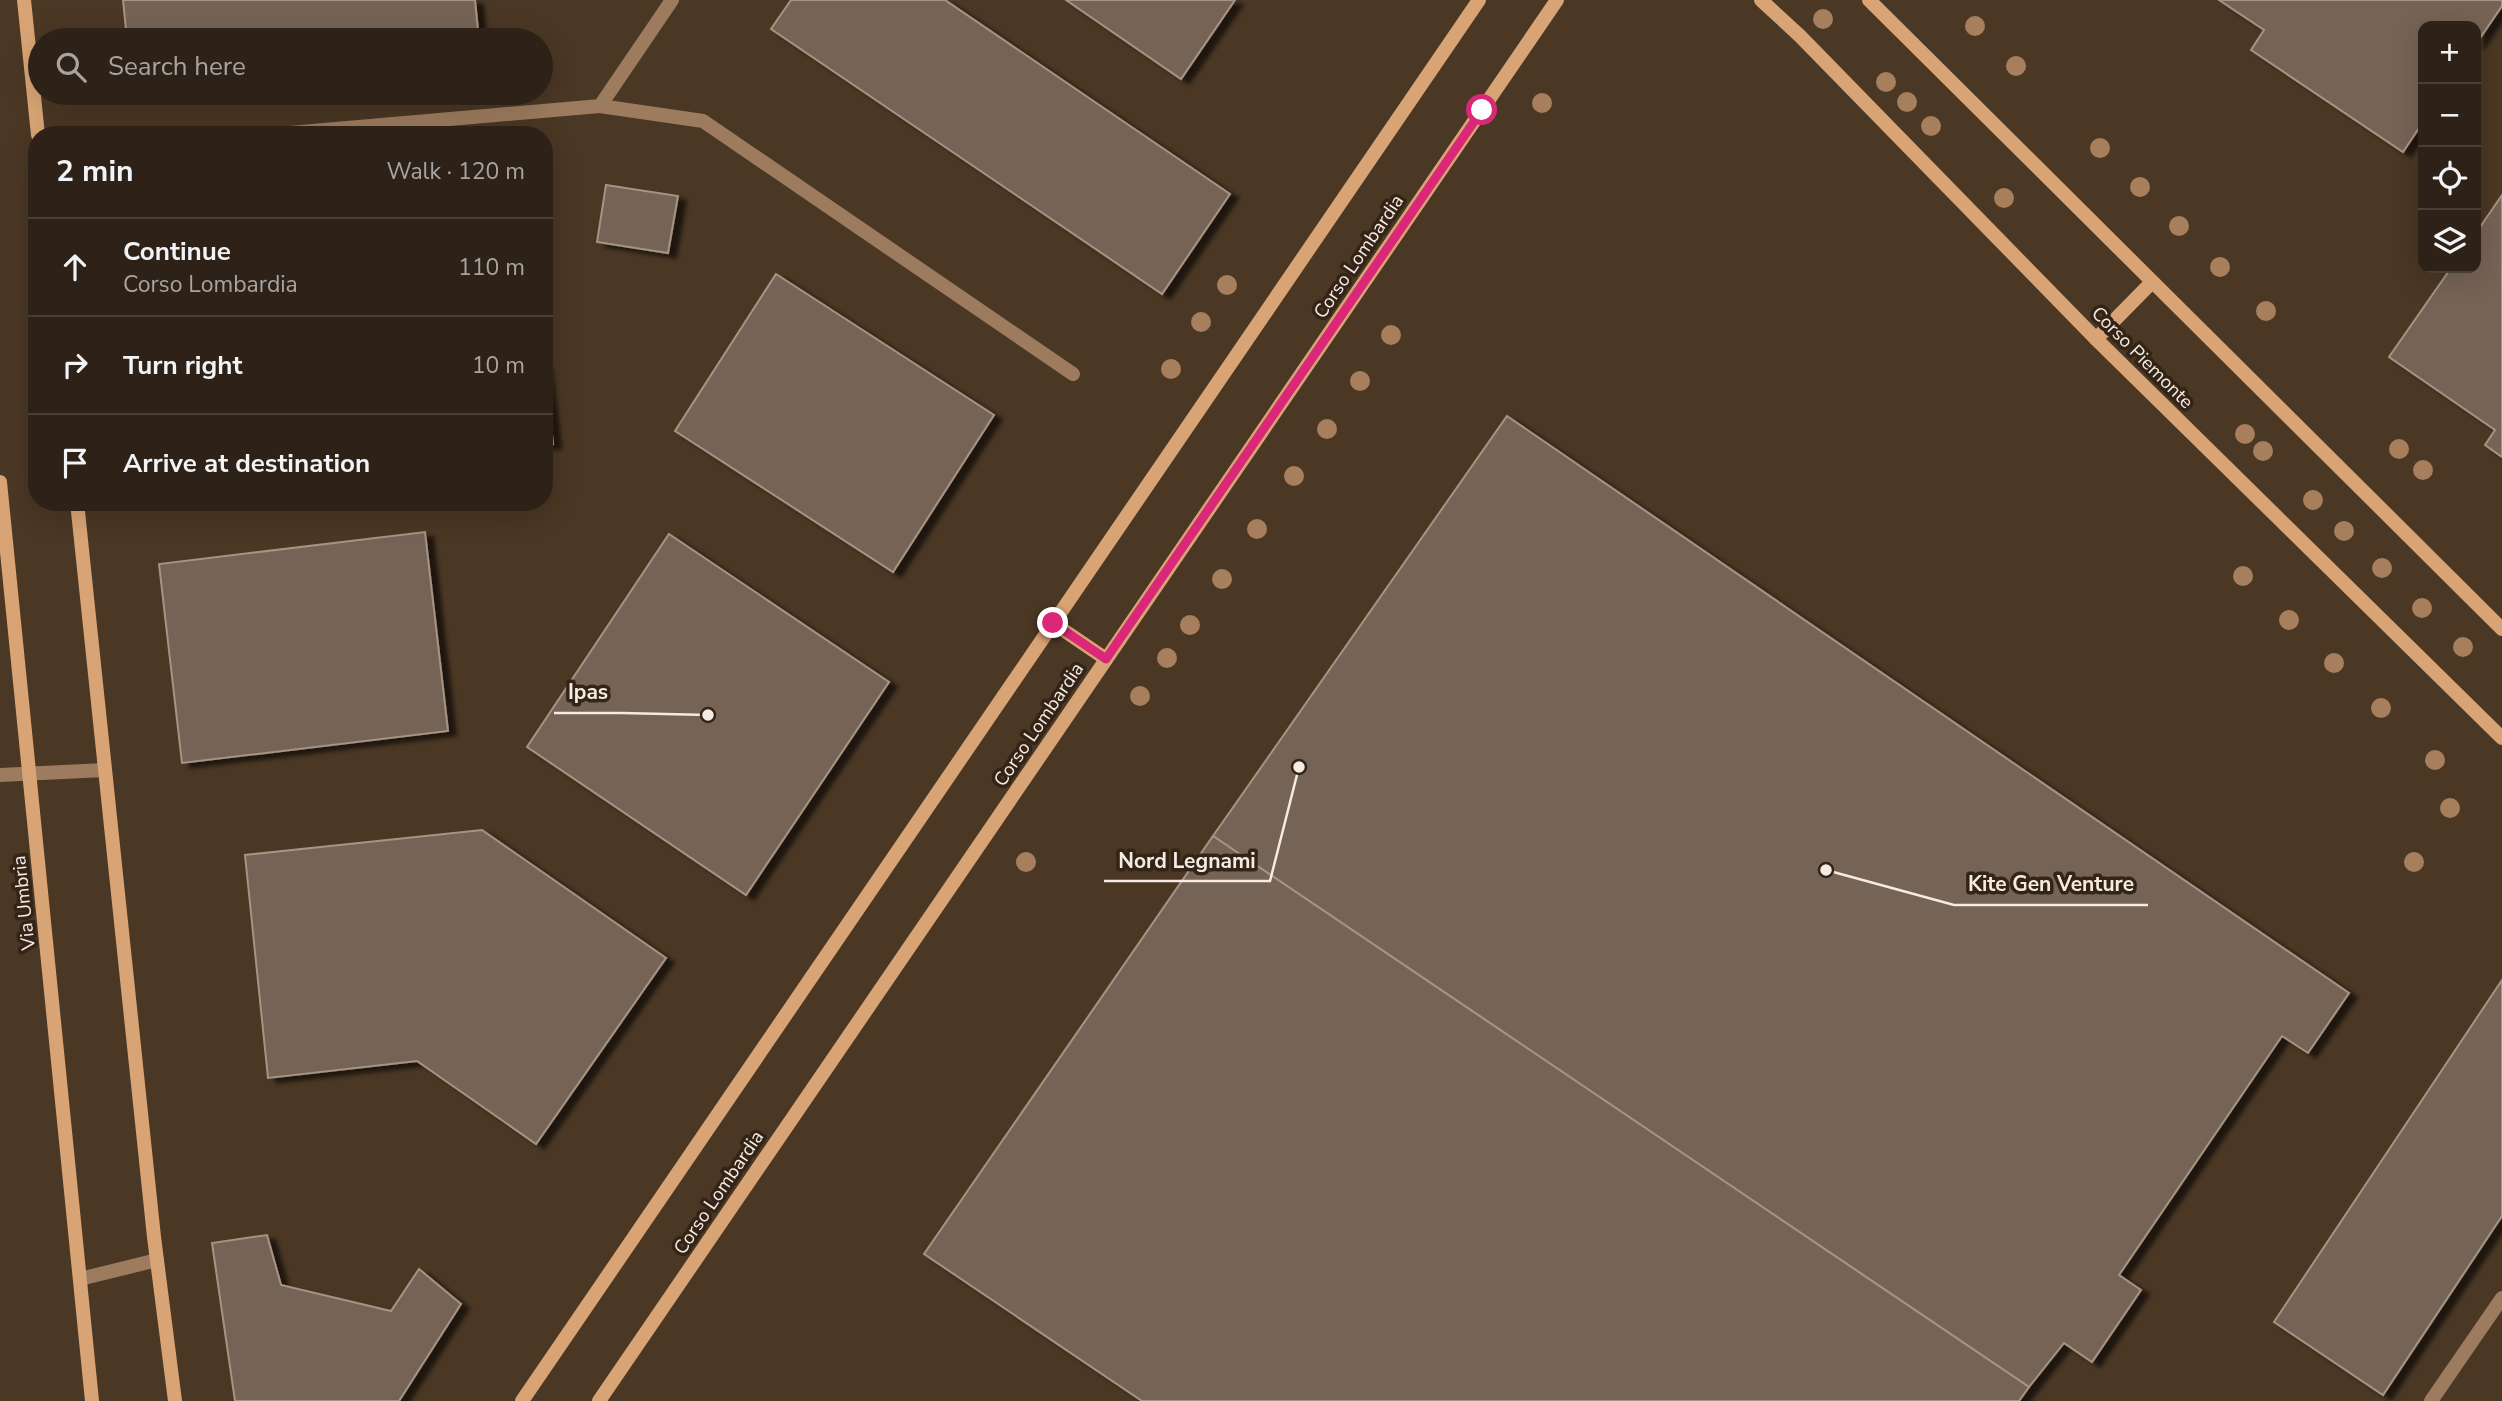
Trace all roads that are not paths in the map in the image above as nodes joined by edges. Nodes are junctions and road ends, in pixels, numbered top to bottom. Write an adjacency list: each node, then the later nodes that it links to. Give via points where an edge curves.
1 (24, 0): 7 (street)
2 (672, 0): 9 (street)
3 (1479, 0): 17 (street)
4 (1557, 0): 19 (street, Corso Lombardia)
5 (1761, 0): 13 (street, Corso Piemonte)
6 (1869, 0): 12 (street)
7 (28, 39)
8 (35, 105): 10 (street)
9 (600, 106): 11 (street); 14 (street, via 703,121)
10 (37, 126)
11 (370, 126)
12 (2152, 282): 13 (street); 18 (street)
13 (2096, 339): 20 (street, Corso Piemonte)
14 (1073, 374)
15 (0, 482): 22 (street, Via Umbria)
16 (78, 511): 21 (street)
17 (1053, 623): 19 (street); 29 (street)
18 (2502, 629)
19 (1106, 659): 30 (street, Corso Lombardia)
20 (2502, 737)
21 (105, 770): 22 (street); 24 (street)
22 (29, 773): 23 (street); 25 (street, Via Umbria)
23 (0, 775)
24 (157, 1260): 25 (street); 28 (street)
25 (80, 1279): 27 (street, Via Umbria)
26 (2502, 1298): 31 (street)
27 (92, 1401)
28 (175, 1401)
29 (522, 1401)
30 (599, 1401)
31 (2431, 1401)

